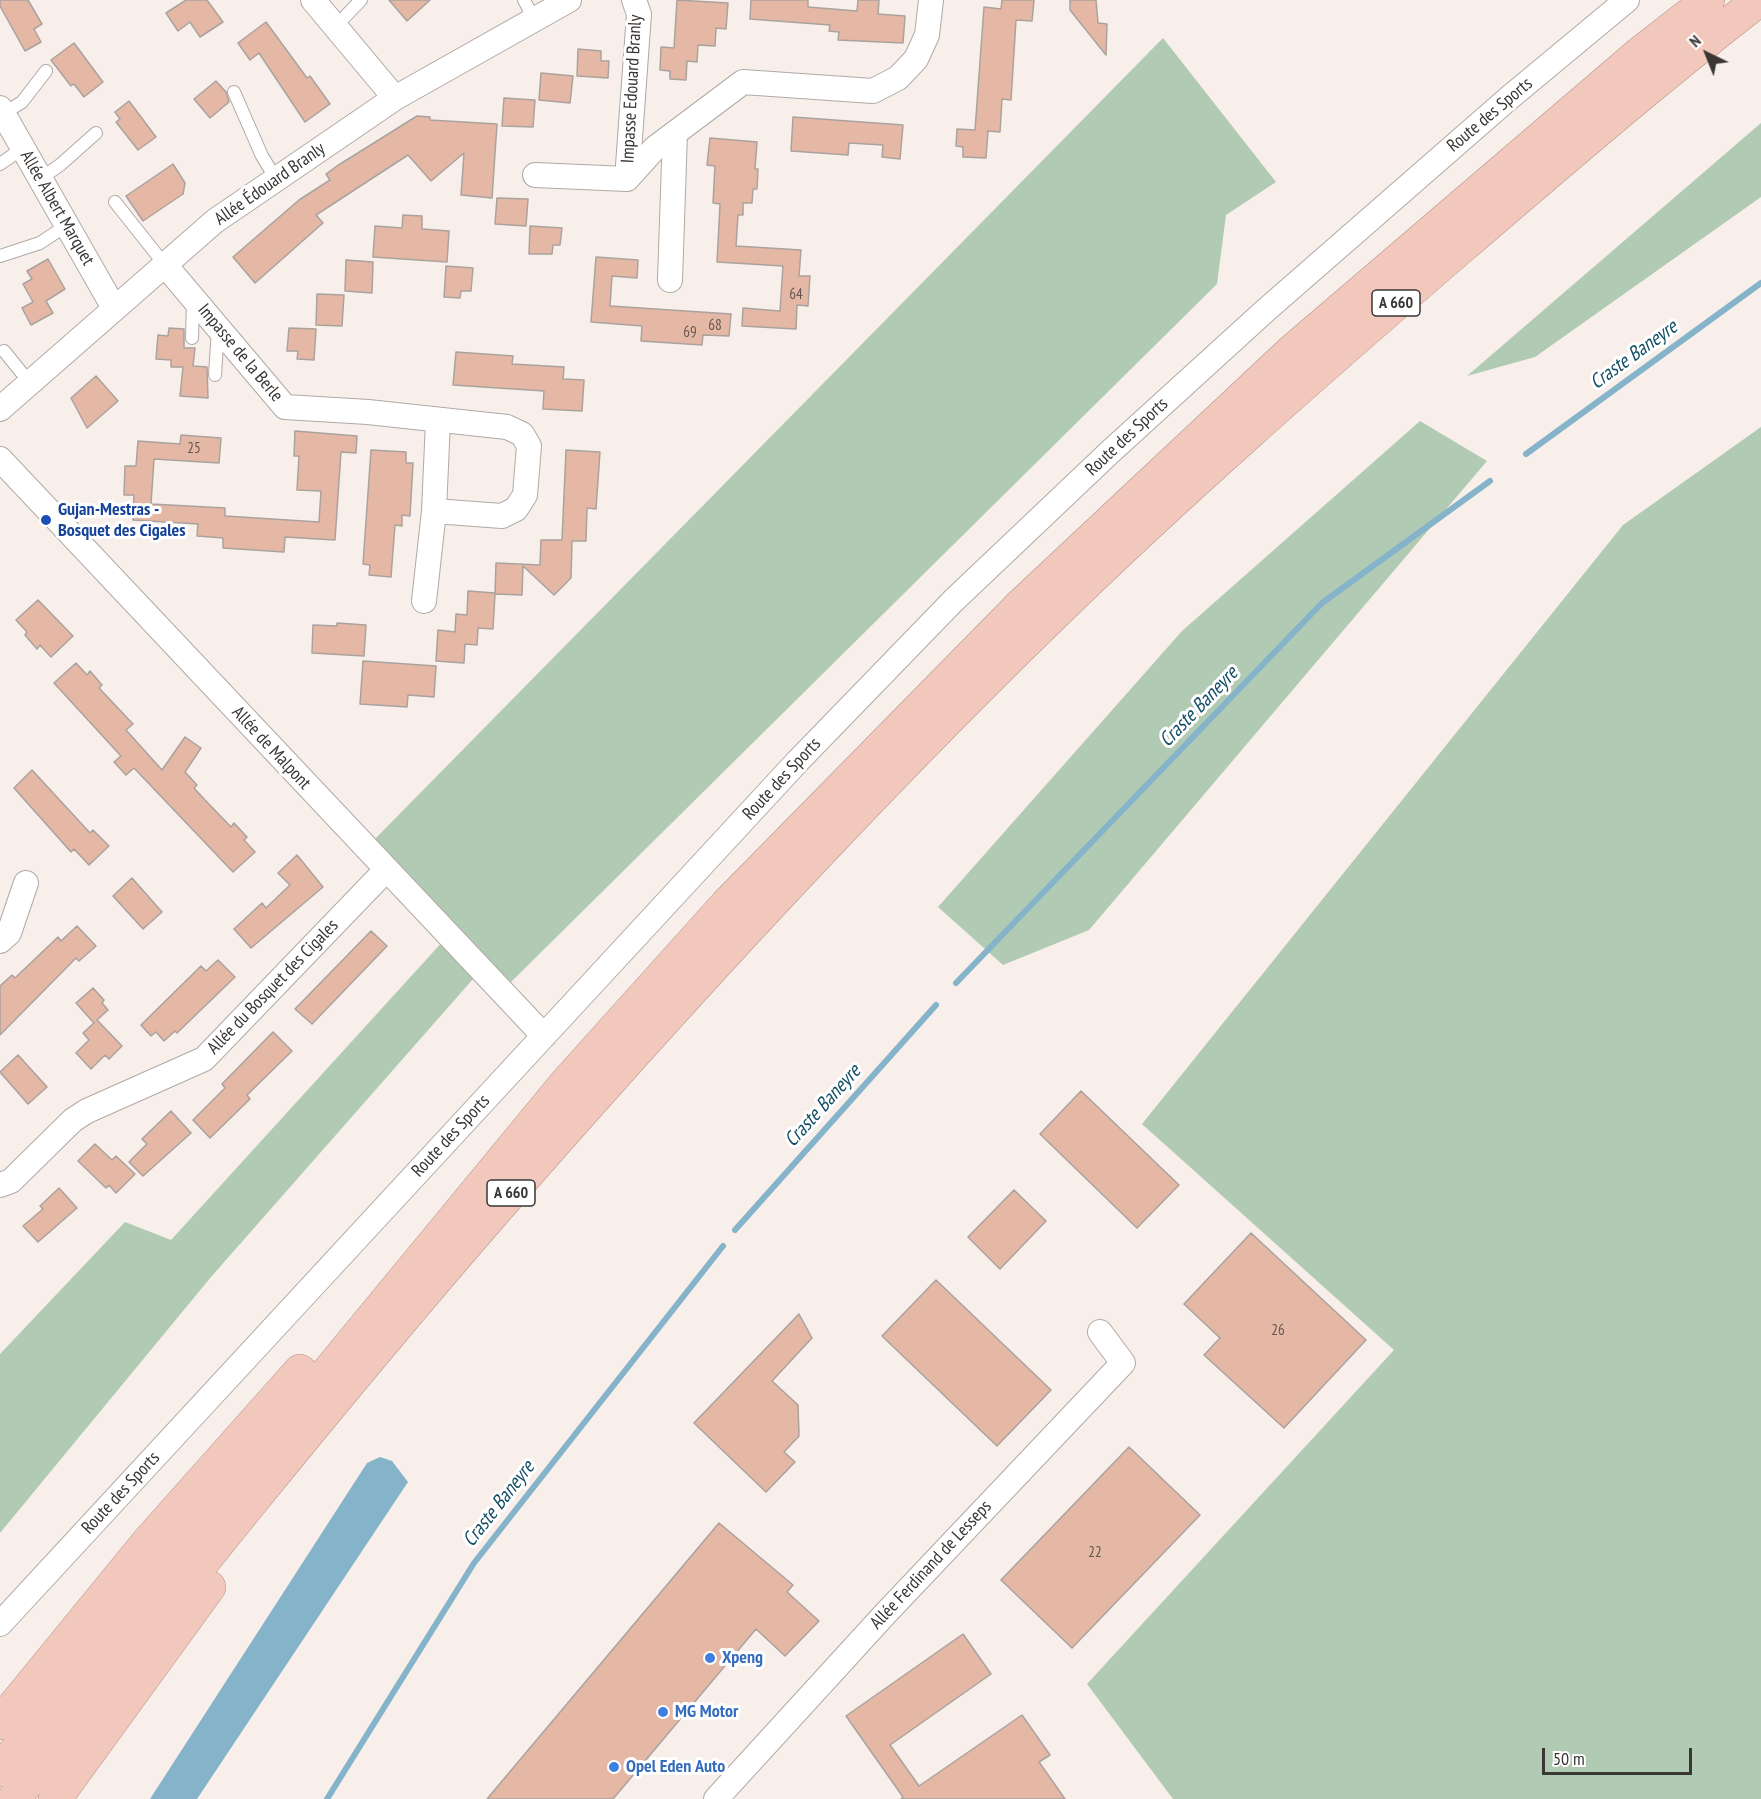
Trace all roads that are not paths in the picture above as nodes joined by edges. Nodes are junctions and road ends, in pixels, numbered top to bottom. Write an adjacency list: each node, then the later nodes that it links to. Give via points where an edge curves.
1 (313, 0): 10 (street)
2 (361, 0): 10 (lane)
3 (568, 0): 9 (street, Allée Édouard Branly)
4 (634, 0): 22 (street, Impasse Edouard Branly, via 639,14)
5 (931, 0): 16 (street, Impasse Edouard Branly, via 927,35 916,59 898,78 873,91 743,82)
6 (1627, 0): 44 (street, Route des Sports, via 1266,310 961,594 797,762)
7 (1708, 0): 45 (highway, A 660, via 1630,61 1292,351 1021,605 726,905)
8 (1759, 0): 43 (highway, A 660, via 1655,81 1305,382 1046,621)
9 (529, 10): 13 (street, Allée Édouard Branly)
10 (335, 27): 13 (street)
11 (46, 71): 14 (lane, via 22,102)
12 (234, 92): 21 (lane)
13 (395, 98): 21 (street, Allée Édouard Branly)
14 (2, 111): 17 (street, Allée Albert Marquet)
15 (96, 133): 20 (lane)
16 (675, 133): 22 (street, Impasse Edouard Branly, via 655,148); 27 (street)
17 (23, 148): 18 (lane); 20 (street, Allée Albert Marquet)
18 (0, 164)
19 (535, 175): 22 (street, Impasse Edouard Branly)
20 (40, 178): 24 (street, Allée Albert Marquet)
21 (276, 179): 26 (street, Allée Édouard Branly, via 215,220)
22 (627, 179)
23 (115, 202): 26 (lane)
24 (67, 225): 25 (lane, via 40,243); 29 (street, Allée Albert Marquet)
25 (0, 256)
26 (165, 265): 28 (street, Impasse de la Berle); 29 (street, Allée Édouard Branly)
27 (670, 280)
28 (194, 297): 30 (street, Impasse de la Berle); 31 (lane)
29 (114, 308): 34 (street, Allée Édouard Branly)
30 (218, 326): 33 (lane); 36 (street, Impasse de la Berle, via 285,407)
31 (192, 338)
32 (4, 351): 34 (lane)
33 (215, 375)
34 (30, 383): 35 (street, Allée Édouard Branly)
35 (0, 410)
36 (438, 420): 38 (street); 38 (street, Impasse de la Berle, via 507,427 522,434 529,446 525,495 516,509 502,516)
37 (0, 459): 40 (street, Allée de Malpont)
38 (434, 511): 39 (street)
39 (424, 601)
40 (386, 870): 44 (street, Allée de Malpont); 46 (street, Allée du Bosquet des Cigales, via 204,1059 87,1111 73,1120 23,1171)
41 (26, 883): 42 (street, via 9,933)
42 (0, 941)
43 (732, 947): 52 (highway, A 660, via 478,1230 228,1529); 53 (highway, via 262,1515)
44 (544, 1036): 48 (street, Route des Sports)
45 (566, 1083): 49 (highway, via 368,1295 156,1533); 50 (highway, A 660)
46 (0, 1185)
47 (1100, 1332): 51 (street, Allée Ferdinand de Lesseps, via 1123,1363 908,1589)
48 (0, 1624)
49 (0, 1723)
50 (0, 1770)
51 (727, 1794)
52 (14, 1799)
53 (55, 1799)

